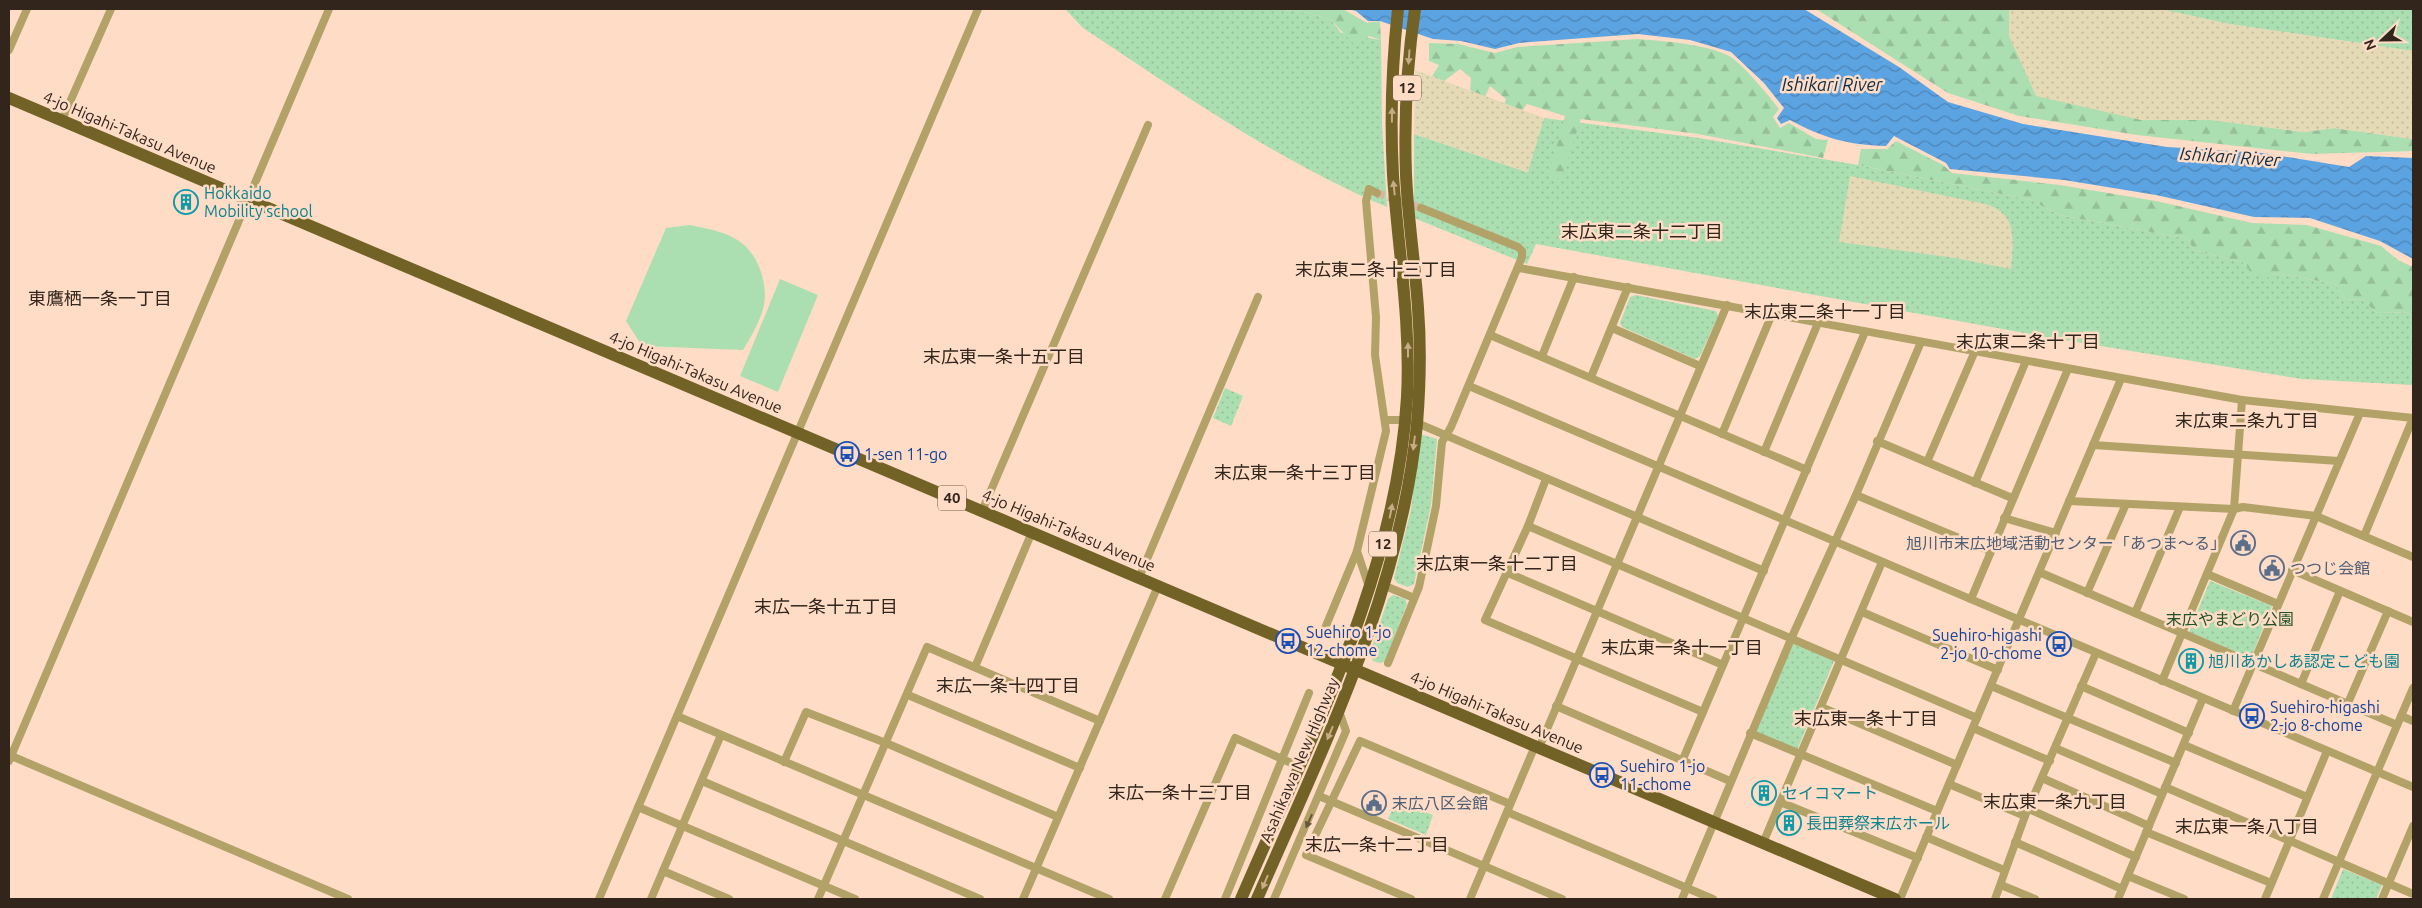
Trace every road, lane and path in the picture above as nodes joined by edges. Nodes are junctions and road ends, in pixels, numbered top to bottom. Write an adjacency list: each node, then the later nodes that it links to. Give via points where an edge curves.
1 (27, 9): 7 (street)
2 (111, 9): 9 (street)
3 (329, 9): 12 (street)
4 (978, 9): 39 (street)
5 (1398, 9): 38 (highway, Asahikawa New Highway / 12, one-way to 5, via 1407,313 1393,164 1393,70)
6 (1414, 9): 38 (highway, Asahikawa New Highway / 12, one-way to 38, via 1407,86 1406,168 1420,345)
7 (9, 50)
8 (9, 98): 9 (highway, 4-jo Higahi-Takasu Avenue / 40)
9 (62, 120): 12 (highway, 4-jo Higahi-Takasu Avenue / 40)
10 (1148, 125): 58 (street)
11 (1377, 193): 37 (street, via 1369,189 1366,201 1376,317 1375,355)
12 (248, 199): 39 (highway, 4-jo Higahi-Takasu Avenue / 40); 138 (street)
13 (1421, 208): 14 (street, via 1518,247 1522,251)
14 (1519, 268): 15 (street); 23 (street)
15 (1574, 277): 16 (street); 26 (street)
16 (1628, 287): 18 (street); 21 (street)
17 (1258, 296): 78 (street)
18 (1727, 305): 19 (street); 28 (street)
19 (1772, 314): 20 (street); 40 (street)
20 (1818, 323): 22 (street); 44 (street)
21 (1612, 328): 28 (street); 30 (street)
22 (1865, 332): 24 (street); 49 (street)
23 (1490, 335): 26 (street); 32 (street)
24 (1920, 342): 25 (street); 42 (street)
25 (1975, 351): 27 (street); 47 (street)
26 (1542, 356): 30 (street)
27 (2026, 361): 29 (street); 51 (street)
28 (1700, 366): 35 (street)
29 (2068, 368): 31 (street); 53 (street)
30 (1591, 377): 35 (street)
31 (2121, 379): 33 (street); 43 (street)
32 (1469, 386): 41 (street); 48 (street)
33 (2242, 400): 34 (street); 45 (street)
34 (2360, 413): 36 (street); 46 (street)
35 (1681, 415): 40 (street); 48 (street)
36 (2413, 418): 66 (street)
37 (1385, 420): 38 (street); 68 (street, via 1380,465)
38 (1411, 421): 41 (street); 79 (highway, Asahikawa New Highway / 12, one-way to 79, via 1403,510); 81 (highway, Asahikawa New Highway / 12, one-way to 38, via 1389,521)
39 (798, 432): 58 (highway, 4-jo Higahi-Takasu Avenue / 40); 121 (street)
40 (1722, 434): 44 (street)
41 (1446, 435): 50 (street); 84 (street, via 1442,442 1430,541)
42 (1878, 440): 47 (street); 52 (street)
43 (2093, 445): 45 (street); 54 (street)
44 (1764, 452): 49 (street)
45 (2238, 455): 46 (street); 57 (street)
46 (2339, 461): 60 (street)
47 (1927, 462): 51 (street)
48 (1659, 466): 59 (street); 62 (street)
49 (1807, 470): 62 (street)
50 (1546, 478): 59 (street); 63 (street)
51 (1975, 482): 53 (street)
52 (1856, 495): 67 (street); 69 (street)
53 (2012, 498): 61 (street)
54 (2069, 501): 55 (street); 65 (street)
55 (2126, 504): 56 (street); 83 (street)
56 (2180, 507): 57 (street); 90 (street)
57 (2234, 509): 60 (street, via 2242,507); 77 (street)
58 (982, 511): 64 (highway, 4-jo Higahi-Takasu Avenue / 40)
59 (1638, 516): 72 (street); 74 (street)
60 (2316, 516): 66 (street); 73 (street)
61 (2004, 518): 65 (street); 69 (street)
62 (1785, 520): 67 (street); 74 (street)
63 (1528, 526): 72 (street); 76 (street)
64 (1032, 532): 78 (highway, 4-jo Higahi-Takasu Avenue / 40); 104 (street)
65 (2056, 533): 75 (street)
66 (2364, 536): 70 (street)
67 (1833, 541): 71 (street); 96 (street)
68 (1357, 551): 81 (street); 94 (street)
69 (1990, 552): 85 (street)
70 (2412, 554)
71 (1882, 562): 85 (street); 89 (street)
72 (1618, 564): 88 (street); 91 (street)
73 (2292, 570): 82 (street); 86 (street)
74 (1764, 571): 91 (street)
75 (2039, 572): 83 (street); 92 (street)
76 (1508, 573): 88 (street); 98 (street, via 1485,620)
77 (2207, 574): 86 (street); 95 (street)
78 (1139, 578): 80 (highway, 4-jo Higahi-Takasu Avenue / 40)
79 (1383, 585): 84 (street); 105 (highway, Asahikawa New Highway / 12)
80 (1158, 586): 101 (highway, 4-jo Higahi-Takasu Avenue / 40); 125 (street)
81 (1369, 588): 101 (highway, Asahikawa New Highway / 12)
82 (2340, 591): 87 (street); 108 (street)
83 (2087, 593): 90 (street)
84 (1414, 598): 100 (street)
85 (1971, 599): 92 (street)
86 (2278, 604): 102 (street)
87 (2388, 611): 93 (street); 115 (street)
88 (1597, 612): 98 (street); 103 (street)
89 (1862, 612): 99 (street); 106 (street)
90 (2135, 613): 95 (street)
91 (1744, 618): 96 (street); 103 (street)
92 (2019, 620): 97 (street); 106 (street)
93 (2413, 622)
94 (1323, 633)
95 (2182, 633): 102 (street); 107 (street)
96 (1791, 639): 99 (street); 129 (street)
97 (2096, 653): 107 (street); 110 (street)
98 (1577, 659): 116 (street); 120 (street)
99 (1841, 659): 117 (street); 124 (street)
100 (1388, 663)
101 (1342, 664): 105 (highway, 4-jo Higahi-Takasu Avenue / 40); 145 (highway, Asahikawa New Highway / 12)
102 (2253, 664): 108 (street); 119 (street)
103 (1723, 665): 120 (street)
104 (975, 667): 113 (street, via 927,646); 125 (street)
105 (1354, 669): 118 (highway, Asahikawa New Highway / 12); 134 (highway, 4-jo Higahi-Takasu Avenue / 40)
106 (1998, 670): 109 (street)
107 (2162, 681): 114 (street)
108 (2301, 684): 115 (street)
109 (1991, 686): 123 (street); 124 (street)
110 (2081, 686): 123 (street); 130 (street)
111 (2413, 688): 122 (street)
112 (1309, 693): 139 (street)
113 (908, 695): 132 (street); 146 (street)
114 (2203, 698): 119 (street); 130 (street)
115 (2348, 703): 127 (street)
116 (1556, 706): 134 (street); 140 (street)
117 (1821, 707): 137 (street); 144 (street)
118 (1339, 711): 155 (street, via 1346,731); 202 (highway, Asahikawa New Highway / 12, one-way to 202)
119 (2233, 711): 136 (street)
120 (1703, 712): 140 (street)
121 (677, 716): 131 (street); 159 (street)
122 (2401, 716): 126 (street); 127 (street)
123 (2068, 717): 135 (street); 143 (street)
124 (1977, 718): 128 (street)
125 (1100, 720): 146 (street)
126 (2413, 721)
127 (2397, 725): 147 (street)
128 (1973, 728): 141 (street); 144 (street)
129 (1750, 733): 137 (street); 150 (street)
130 (2189, 733): 133 (street)
131 (721, 735): 142 (street); 149 (street)
132 (886, 743): 142 (street, via 806,712); 154 (street); 163 (street)
133 (2184, 745): 143 (street); 156 (street)
134 (1537, 747): 160 (street); 164 (highway, 4-jo Higahi-Takasu Avenue / 40)
135 (2055, 748): 141 (street); 153 (street)
136 (2327, 751): 147 (street); 156 (street)
137 (1801, 754): 158 (street); 161 (street)
138 (10, 757): 191 (street)
139 (1283, 759): 145 (street); 189 (street); 199 (street, via 1235,738)
140 (1683, 759): 150 (street)
141 (2050, 761): 148 (street)
142 (784, 762): 154 (street)
143 (2176, 763): 153 (street)
144 (1957, 765): 151 (street)
145 (1298, 766): 201 (highway, Asahikawa New Highway / 12)
146 (1080, 768): 163 (street)
147 (2377, 772): 152 (street); 176 (street)
148 (2042, 778): 162 (street); 167 (street)
149 (702, 781): 165 (street); 171 (street)
150 (1730, 781): 164 (street)
151 (1949, 784): 161 (street); 162 (street)
152 (2413, 787)
153 (2164, 791): 167 (street); 169 (street)
154 (863, 795): 171 (street); 178 (street)
155 (1320, 796): 157 (street); 203 (street, one-way to 203)
156 (2307, 797): 169 (street)
157 (1331, 802): 160 (street, via 1360,741); 177 (street); 204 (street, via 1306,855)
158 (1780, 802): 173 (street); 175 (street)
159 (638, 807): 165 (street); 190 (street)
160 (1508, 808): 177 (street); 186 (street)
161 (1937, 812): 168 (street)
162 (2027, 813): 172 (street); 174 (street)
163 (1058, 818): 178 (street)
164 (1713, 822): 173 (highway, 4-jo Higahi-Takasu Avenue / 40); 186 (street)
165 (682, 826): 180 (street); 185 (street)
166 (2413, 826): 170 (street)
167 (2148, 829): 174 (street); 182 (street)
168 (1926, 837): 175 (street); 179 (street)
169 (2289, 841): 176 (street); 182 (street)
170 (2410, 841): 183 (street)
171 (843, 842): 185 (street); 196 (street)
172 (2015, 842): 179 (street); 187 (street)
173 (1763, 843): 209 (highway, 4-jo Higahi-Takasu Avenue / 40)
174 (2136, 856): 181 (street)
175 (1918, 858): 210 (street)
176 (2339, 862): 183 (street); 216 (street)
177 (1484, 866): 205 (street); 206 (street)
178 (1035, 869): 197 (street); 198 (street)
179 (2004, 870): 184 (street)
180 (663, 871): 192 (street); 193 (street)
181 (2128, 876): 187 (street); 214 (street)
182 (2271, 883): 215 (street)
183 (2389, 883): 188 (street); 217 (street)
184 (2000, 885): 211 (street); 212 (street)
185 (824, 886): 194 (street); 195 (street)
186 (1687, 888): 207 (street); 208 (street)
187 (2122, 889): 213 (street)
188 (2413, 894)
189 (1226, 897): 200 (street)
190 (602, 898)
191 (348, 899)
192 (651, 899)
193 (729, 899)
194 (818, 899)
195 (855, 899)
196 (980, 899)
197 (1023, 899)
198 (1109, 899)
199 (1165, 899)
200 (1236, 899)
201 (1241, 899)
202 (1257, 899)
203 (1274, 899)
204 (1411, 899)
205 (1470, 899)
206 (1562, 899)
207 (1682, 899)
208 (1713, 899)
209 (1896, 899)
210 (1900, 899)
211 (1994, 899)
212 (2035, 899)
213 (2118, 899)
214 (2184, 899)
215 (2264, 899)
216 (2323, 899)
217 (2382, 899)

